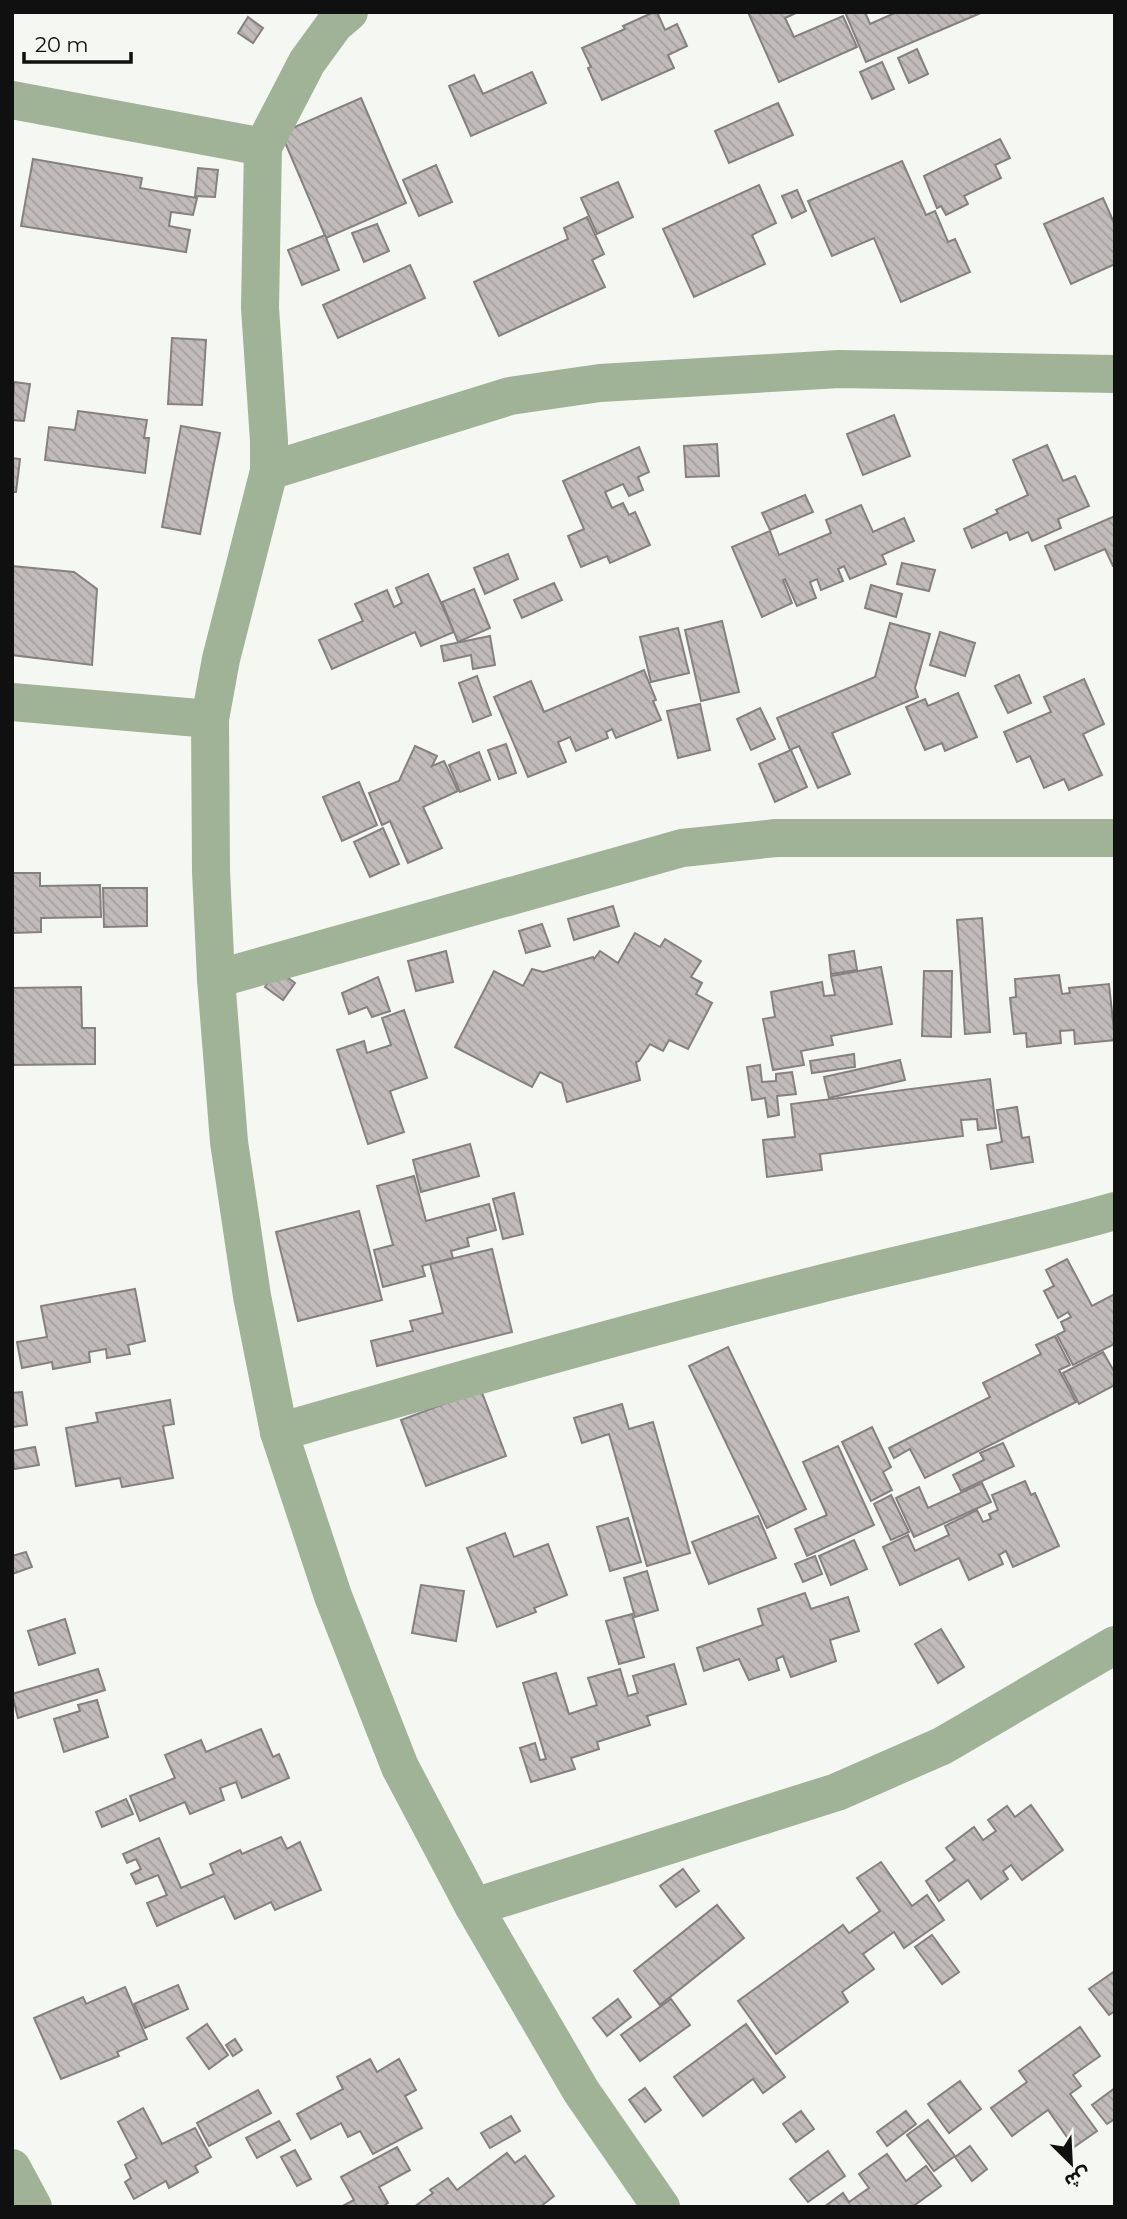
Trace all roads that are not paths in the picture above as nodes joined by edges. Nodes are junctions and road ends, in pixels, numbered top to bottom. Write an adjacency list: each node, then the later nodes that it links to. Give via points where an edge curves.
1 (349, 12): 3 (street, via 307,62)
2 (12, 100): 3 (street)
3 (263, 147): 5 (street, via 260,308)
4 (1115, 374): 5 (street, via 839,369 600,383 510,396)
5 (269, 471): 7 (street)
6 (12, 702): 7 (street)
7 (210, 719): 9 (street)
8 (1115, 838): 9 (street, via 776,838 682,848)
9 (216, 979): 11 (street, via 229,1142 252,1296)
10 (1115, 1211): 11 (street, via 538,1358)
11 (279, 1432): 13 (street, via 333,1596 400,1767)
12 (1115, 1645): 13 (street, via 942,1746 837,1792)
13 (474, 1907): 16 (street, via 582,2091)
14 (12, 2168): 15 (street)
15 (33, 2207)
16 (661, 2207)

